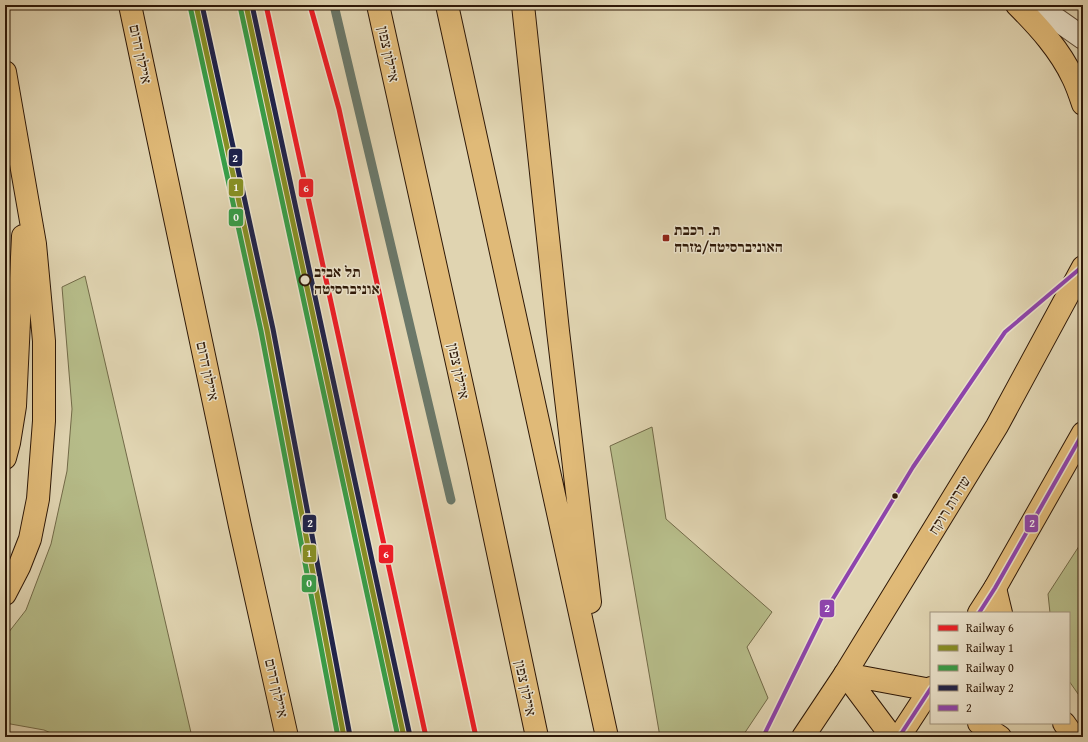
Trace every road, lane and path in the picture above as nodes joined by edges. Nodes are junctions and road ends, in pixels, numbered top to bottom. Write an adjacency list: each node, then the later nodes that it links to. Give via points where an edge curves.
1 (130, 5): 24 (main road, איילון דרום, via 240,526)
2 (378, 5): 25 (main road, איילון צפון)
3 (447, 5): 23 (main road)
4 (523, 5): 23 (main road)
5 (1016, 5): 9 (main road, via 1056,49 1073,77)
6 (1036, 5): 7 (street)
7 (1083, 38)
8 (5, 72): 10 (main road)
9 (1083, 104)
10 (26, 191): 13 (main road, via 15,406); 15 (main road, via 35,244 44,341 44,421 38,499 30,539)
11 (1083, 267): 18 (main road, שדרות רוקח, via 997,426)
12 (1083, 433): 14 (main road)
13 (5, 458)
14 (995, 588): 16 (main road); 17 (main road)
15 (5, 594)
16 (980, 612)
17 (1001, 612)
18 (845, 674): 19 (main road); 26 (main road, שדרות רוקח); 27 (main road)
19 (930, 689)
20 (930, 690): 28 (main road)
21 (980, 724): 29 (main road)
22 (1065, 724): 30 (main road)
23 (606, 733)
24 (288, 737)
25 (537, 737)
26 (803, 737)
27 (892, 737)
28 (899, 737)
29 (1000, 737)
30 (1074, 737)

